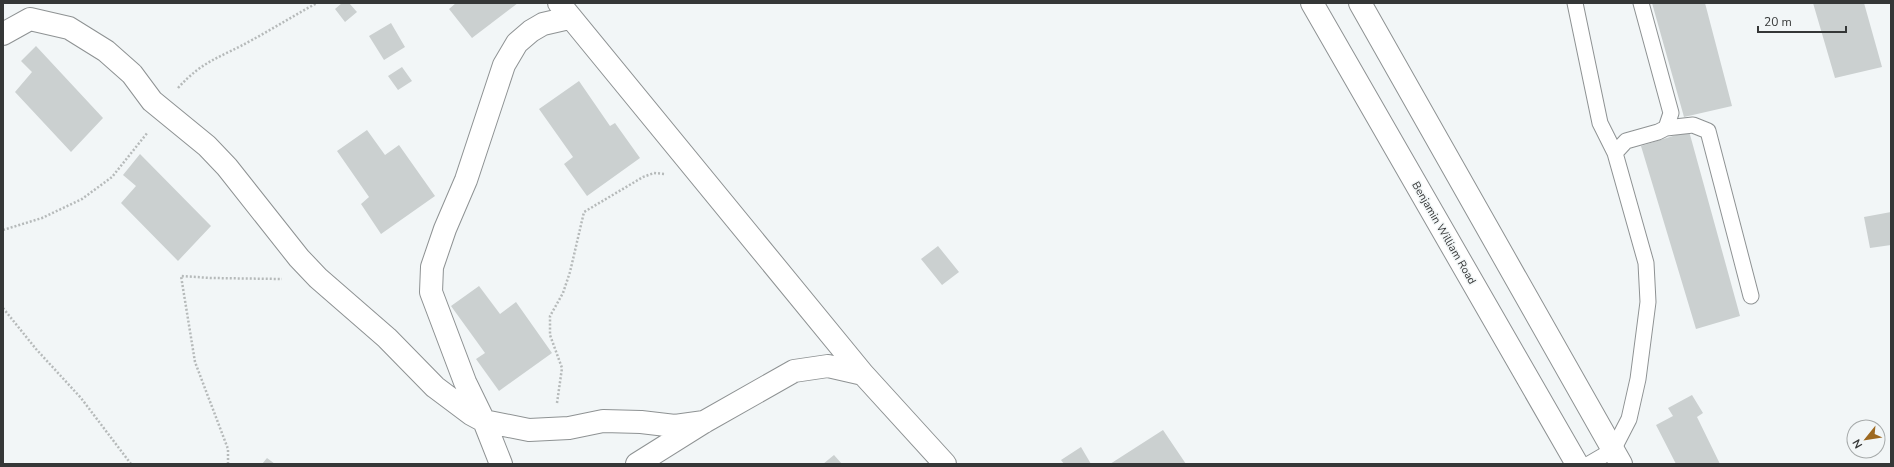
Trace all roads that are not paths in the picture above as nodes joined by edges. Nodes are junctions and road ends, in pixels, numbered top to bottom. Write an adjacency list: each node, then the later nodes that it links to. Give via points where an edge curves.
1 (1312, 3): 17 (street, Benjamin William Road)
2 (1360, 3): 13 (street)
3 (1575, 3): 8 (lane, via 1600,123)
4 (1641, 3): 7 (lane, via 1671,113)
5 (564, 10): 10 (street); 11 (street, via 518,43 504,65 466,180 432,267 431,292)
6 (3, 34): 11 (street, via 30,19 69,28 106,51 132,74 152,101 207,146 227,167 299,258 318,278 387,338 435,387)
7 (1666, 128): 8 (lane, via 1626,141); 9 (lane, via 1693,125 1708,131)
8 (1615, 153): 13 (lane, via 1646,263 1648,302 1638,379)
9 (1751, 296)
10 (863, 374): 12 (street, via 828,366 794,371); 16 (street)
11 (484, 421): 12 (street, via 529,430 569,428 603,421 675,426); 14 (street)
12 (704, 422): 15 (street)
13 (1617, 457): 18 (lane)
14 (501, 464)
15 (637, 464)
16 (945, 464)
17 (1577, 464)
18 (1590, 464)

